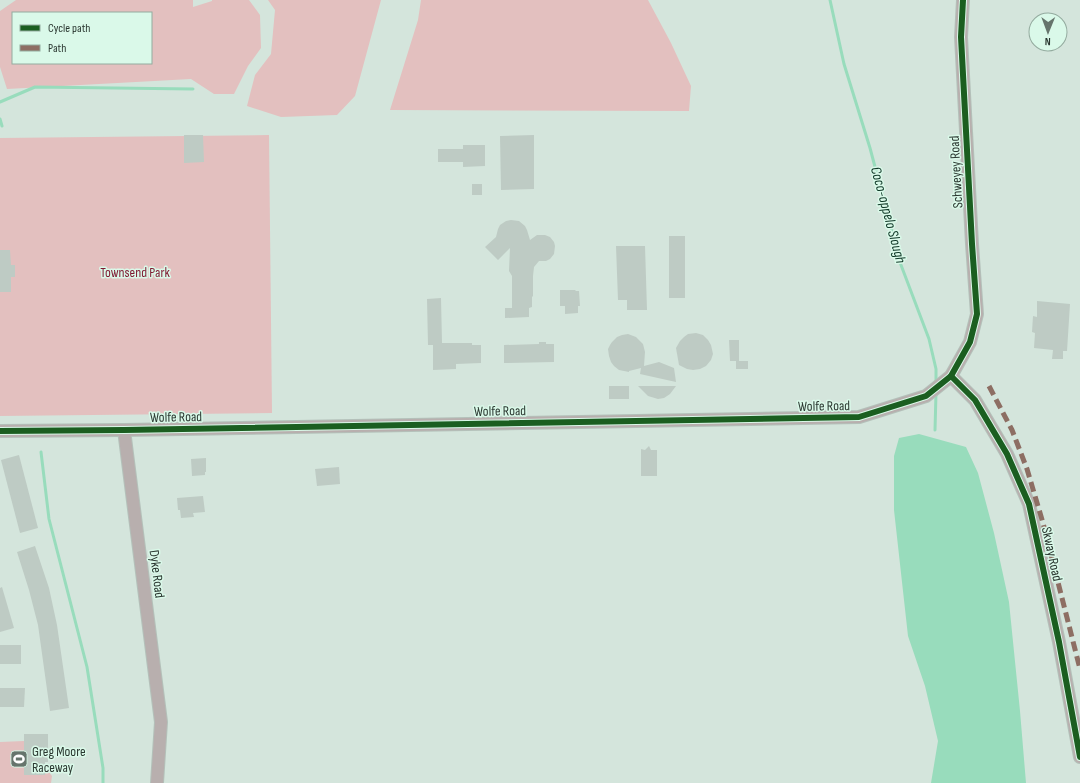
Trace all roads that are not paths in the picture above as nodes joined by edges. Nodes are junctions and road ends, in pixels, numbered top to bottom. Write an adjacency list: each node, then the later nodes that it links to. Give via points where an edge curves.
1 (963, 0): 2 (street, Schweyey Road, via 961,37 977,314)
2 (970, 342): 3 (street, Wolfe Road)
3 (951, 376): 4 (street, Wolfe Road, via 926,396 859,417); 6 (street, Skway Road, via 975,400 1006,454 1029,504)
4 (124, 430): 5 (street, Wolfe Road); 7 (street, Dyke Road, via 161,722)
5 (0, 431)
6 (1080, 757)
7 (157, 783)

